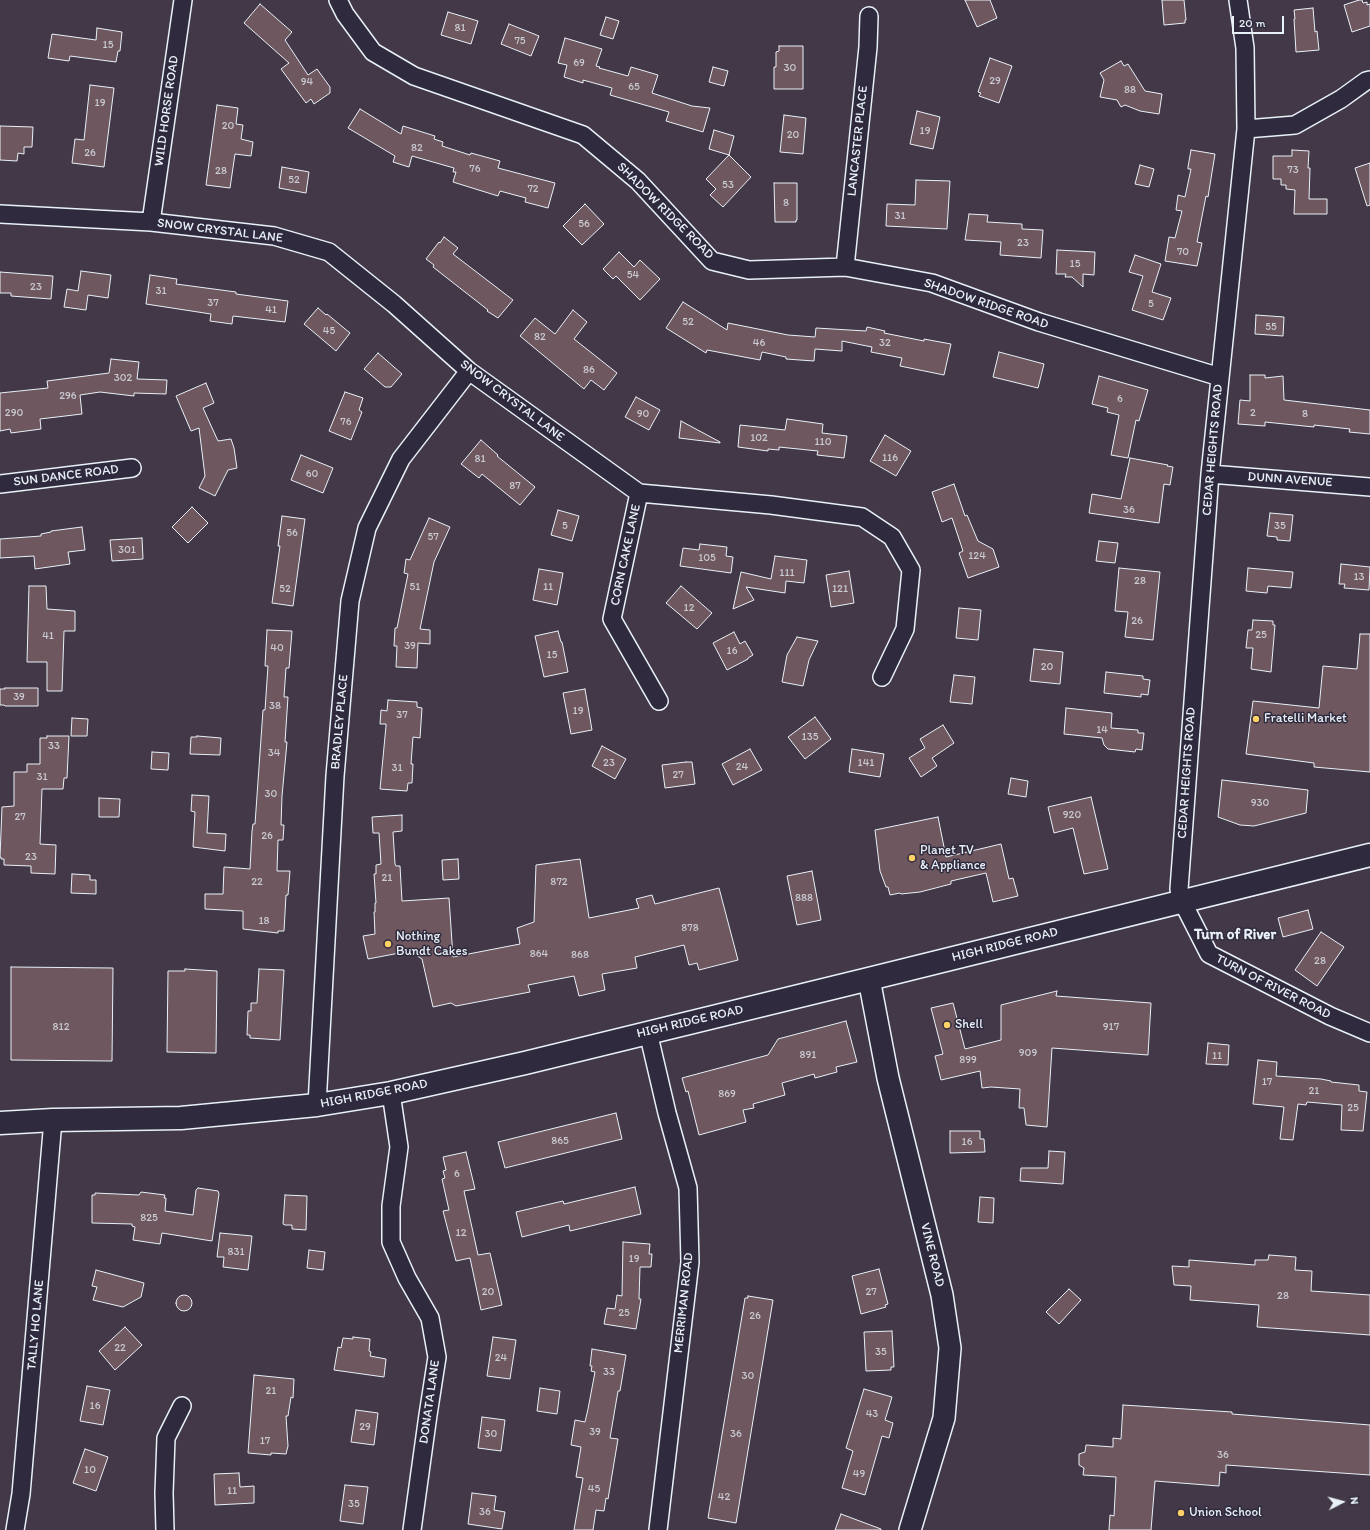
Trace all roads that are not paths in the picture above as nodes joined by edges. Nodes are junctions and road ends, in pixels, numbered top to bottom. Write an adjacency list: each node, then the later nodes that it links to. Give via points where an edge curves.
1 (183, 0): 8 (street, WILD HORSE ROAD)
2 (338, 0): 9 (street, SHADOW RIDGE ROAD, via 345,14 373,52 414,76 583,134 638,180 712,260 749,270)
3 (1238, 0): 6 (street, CEDAR HEIGHTS ROAD, via 1245,48)
4 (869, 16): 9 (street, LANCASTER PLACE)
5 (1370, 80): 6 (street, via 1295,125)
6 (1246, 129): 11 (street, CEDAR HEIGHTS ROAD)
7 (0, 214): 8 (street, SNOW CRYSTAL LANE)
8 (151, 222): 10 (street, SNOW CRYSTAL LANE, via 274,236 330,252 394,304)
9 (845, 267): 11 (street, SHADOW RIDGE ROAD, via 932,283 1039,322)
10 (469, 371): 16 (street, SNOW CRYSTAL LANE); 25 (street, BRADLEY PLACE, via 401,459 367,528 350,602 335,776)
11 (1220, 377): 13 (street, CEDAR HEIGHTS ROAD)
12 (132, 468): 14 (street, SUN DANCE ROAD)
13 (1210, 474): 15 (street, DUNN AVENUE); 20 (street, CEDAR HEIGHTS ROAD, via 1179,888)
14 (0, 484)
15 (1370, 487)
16 (639, 493): 17 (street, via 771,505 862,517 892,537 911,570 905,629); 18 (street, CORN CAKE LANE, via 612,619)
17 (882, 677)
18 (658, 701)
19 (1370, 855): 20 (main road, HIGH RIDGE ROAD)
20 (1182, 901): 21 (main road, HIGH RIDGE ROAD); 23 (street, TURN OF RIVER ROAD, via 1208,954 1330,1016)
21 (869, 979): 22 (main road, HIGH RIDGE ROAD); 33 (street, VINE ROAD, via 888,1078 942,1295 950,1348 944,1418)
22 (648, 1032): 24 (main road, HIGH RIDGE ROAD); 32 (street, MERRIMAN ROAD, via 688,1188 690,1262)
23 (1370, 1033)
24 (391, 1093): 25 (main road, HIGH RIDGE ROAD); 31 (street, DONATA LANE, via 399,1146 391,1206 391,1242 407,1278 430,1318 437,1357)
25 (316, 1105): 26 (main road, HIGH RIDGE ROAD, via 181,1118)
26 (53, 1120): 27 (main road, HIGH RIDGE ROAD); 29 (street, TALLY HO LANE, via 21,1494)
27 (0, 1123)
28 (182, 1406): 30 (street, via 166,1438)
29 (15, 1530)
30 (165, 1530)
31 (412, 1530)
32 (658, 1530)
33 (910, 1530)

